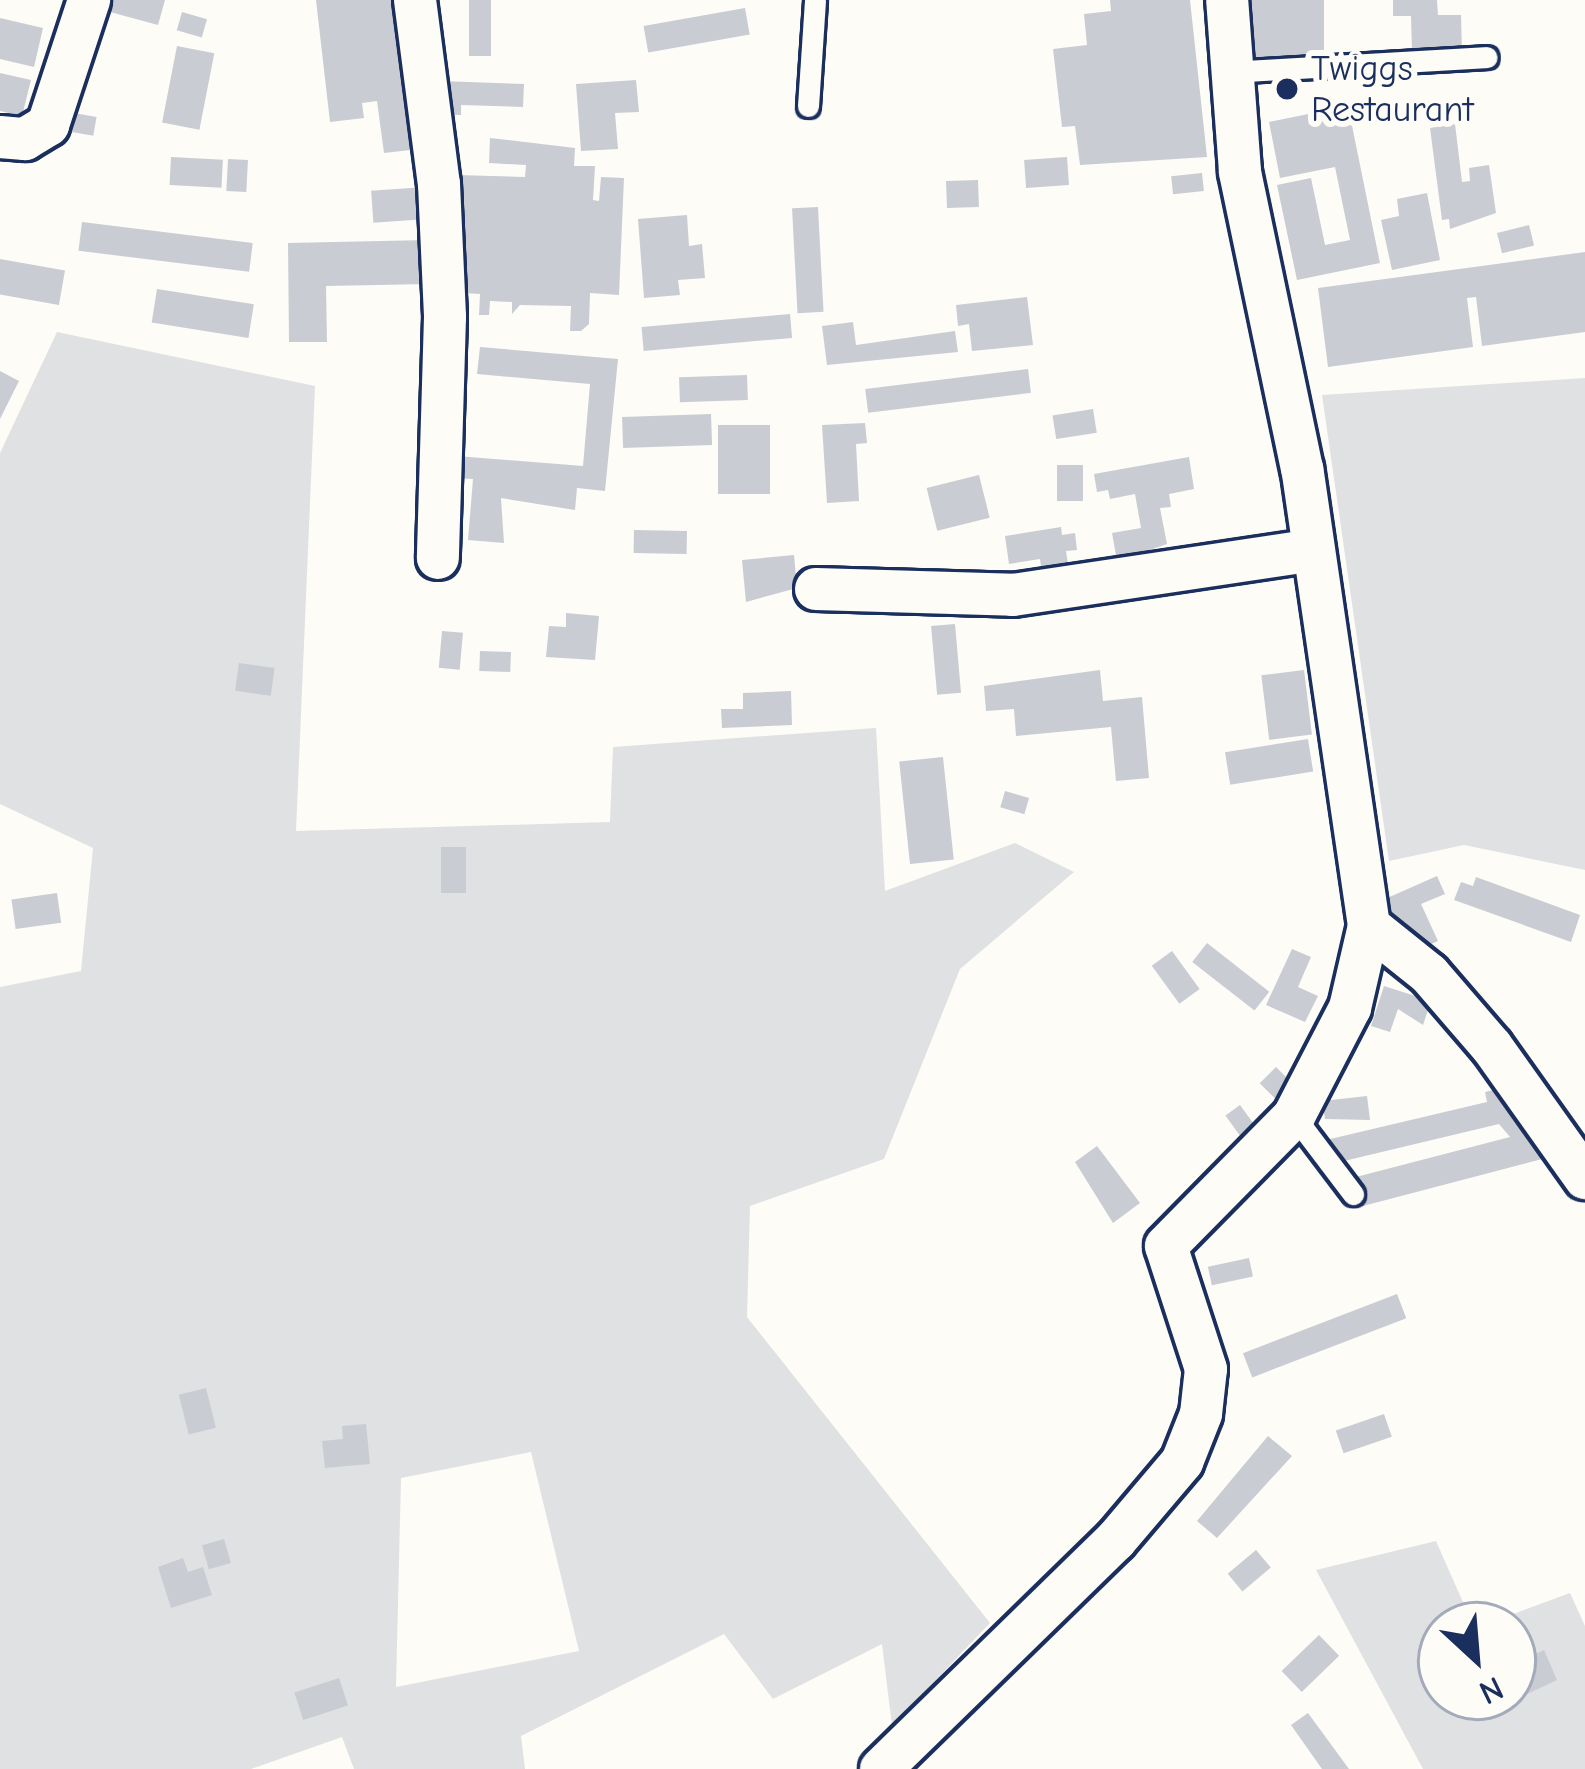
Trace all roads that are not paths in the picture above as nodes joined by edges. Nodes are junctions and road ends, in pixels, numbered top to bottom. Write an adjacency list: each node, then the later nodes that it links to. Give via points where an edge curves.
1 (89, 0): 8 (street, via 48,125 25,139)
2 (415, 0): 10 (street, via 439,184 445,317)
3 (815, 0): 7 (lane)
4 (1227, 0): 6 (street)
5 (1486, 57): 6 (lane)
6 (1230, 72): 9 (street, via 1256,276)
7 (808, 106)
8 (0, 137)
9 (1314, 550): 11 (street, via 1013,595); 12 (street)
10 (438, 558)
11 (816, 589)
12 (1369, 926): 13 (street, via 1350,1008); 14 (street, via 1429,974 1492,1047)
13 (1294, 1116): 15 (lane); 16 (street, via 1166,1246 1206,1369 1201,1414 1181,1462 1115,1541)
14 (1585, 1178)
15 (1353, 1194)
16 (881, 1769)

